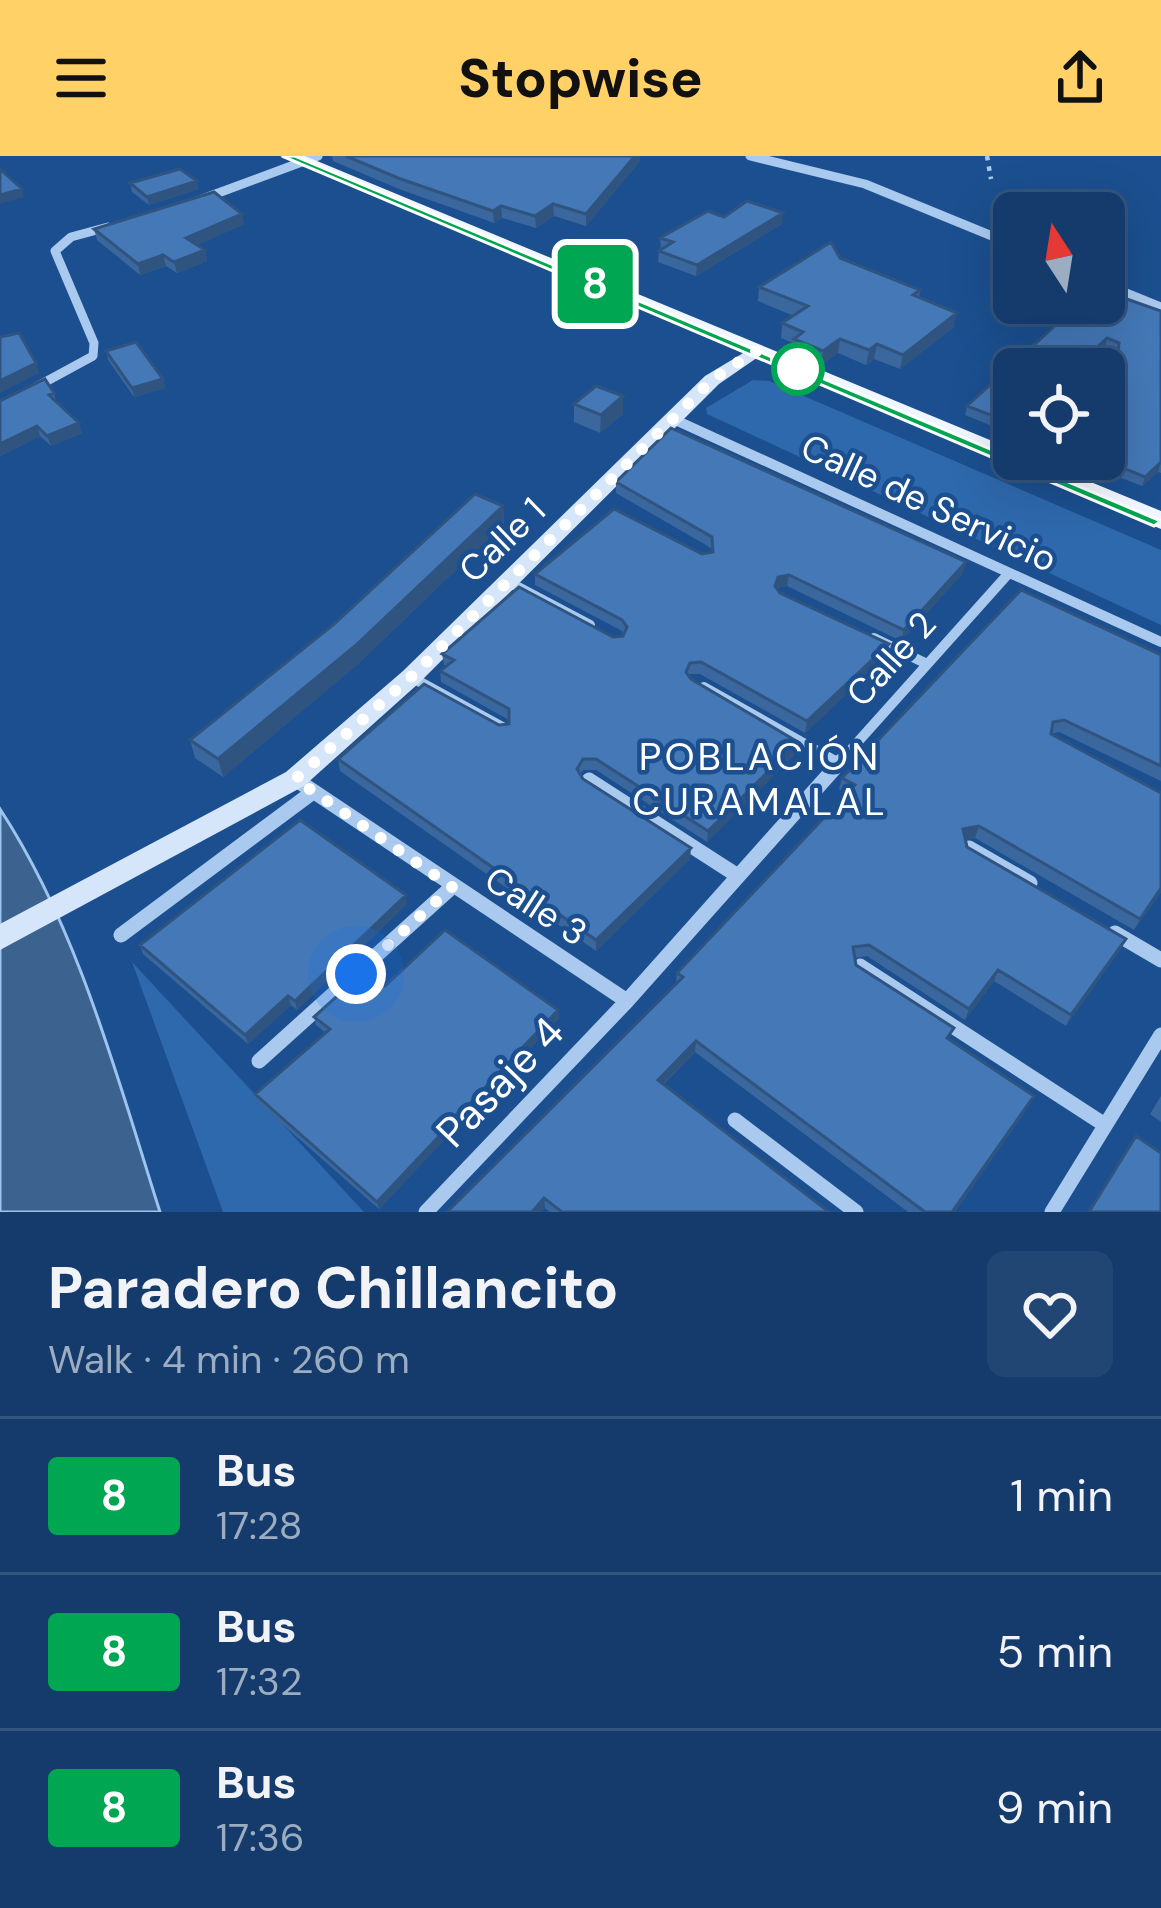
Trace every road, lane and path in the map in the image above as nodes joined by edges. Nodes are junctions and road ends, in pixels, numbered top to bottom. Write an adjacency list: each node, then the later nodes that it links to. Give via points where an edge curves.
1 (750, 156): 7 (street, via 866,184)
2 (987, 156): 4 (path)
3 (306, 159): 5 (street); 10 (main road)
4 (991, 179)
5 (188, 204)
6 (129, 220): 11 (street, via 71,237 56,251 93,356)
7 (993, 236)
8 (1125, 292): 9 (street)
9 (1161, 307)
10 (755, 351): 12 (street, Calle 1); 13 (main road)
11 (19, 395)
12 (671, 418): 16 (street, Calle de Servicio); 17 (street, Calle 1, via 603,503)
13 (993, 446)
14 (1073, 480): 15 (main road)
15 (1159, 517)
16 (1009, 573): 20 (street, Calle de Servicio); 21 (street, Calle 2)
17 (506, 580): 18 (street); 22 (street, Calle 1)
18 (599, 630)
19 (866, 634): 21 (street)
20 (1161, 642)
21 (927, 664): 25 (street, Calle 2)
22 (411, 677): 24 (street); 27 (street, Calle 1)
23 (695, 682): 25 (street)
24 (504, 728)
25 (839, 763): 29 (street, Calle 2)
26 (589, 780): 29 (street)
27 (304, 785): 30 (street, Calle 3); 33 (street); 34 (street, Calle 1)
28 (968, 848): 31 (street)
29 (738, 876): 37 (street, Calle 2)
30 (452, 887): 37 (street, Calle 3); 39 (street)
31 (1046, 892)
32 (1103, 926): 35 (street)
33 (121, 935)
34 (0, 938)
35 (1161, 960)
36 (860, 966): 41 (street)
37 (627, 1001): 42 (street, Pasaje 4)
38 (1161, 1034): 41 (street)
39 (260, 1061)
40 (735, 1120): 43 (street)
41 (1105, 1126): 44 (street)
42 (426, 1212)
43 (856, 1212)
44 (1052, 1212)

